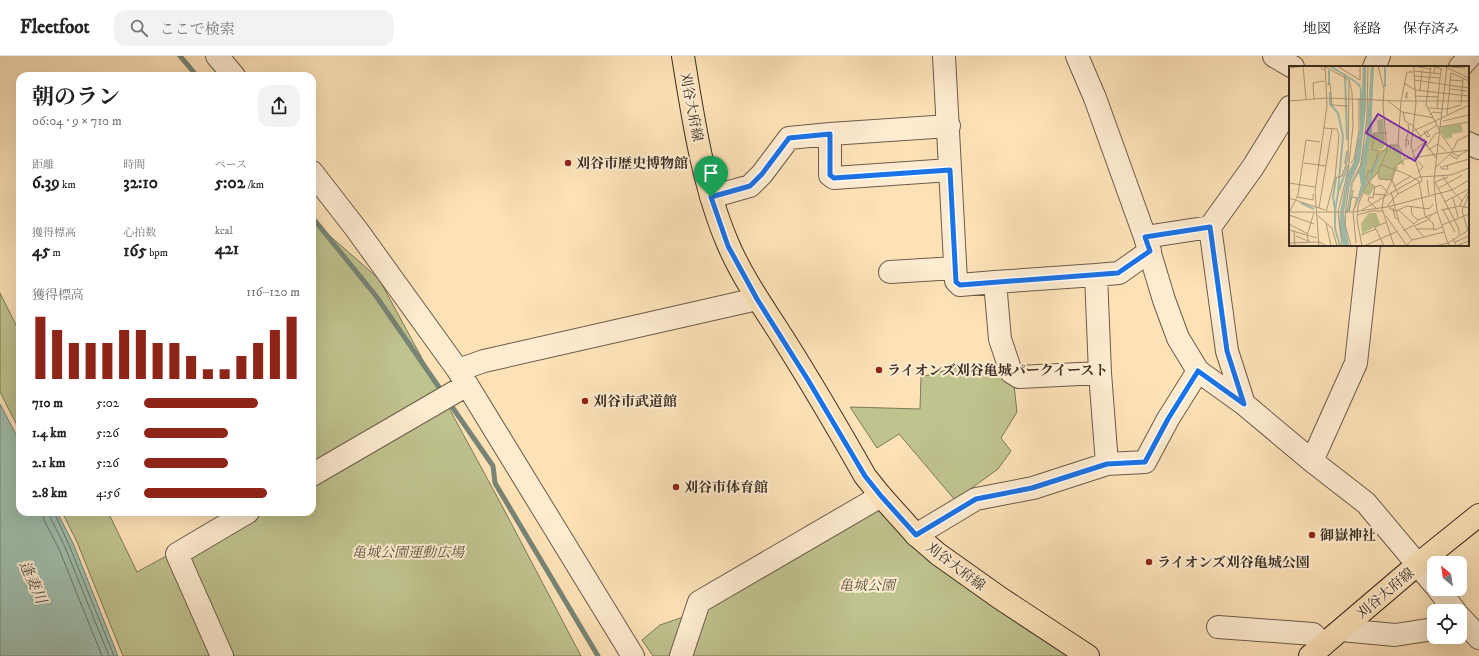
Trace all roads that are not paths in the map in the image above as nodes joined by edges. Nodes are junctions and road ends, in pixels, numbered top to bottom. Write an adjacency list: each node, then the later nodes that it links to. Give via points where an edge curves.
1 (217, 56): 11 (street)
2 (683, 56): 19 (main road, 刈谷大府線)
3 (944, 56): 13 (street)
4 (1077, 56): 21 (street, via 1095,98)
5 (1274, 56): 8 (street)
6 (1379, 56): 9 (street)
7 (1470, 56): 10 (street)
8 (1291, 66)
9 (1374, 66)
10 (1461, 66)
11 (231, 72)
12 (1289, 109): 20 (street)
13 (949, 126): 14 (street); 17 (street)
14 (830, 134): 17 (street, via 830,175 834,178); 19 (street, via 789,138 750,186)
15 (1469, 143): 16 (street)
16 (1479, 148)
17 (950, 170): 23 (street)
18 (316, 177): 30 (street)
19 (711, 197): 27 (main road, 刈谷大府線, via 728,246)
20 (1210, 227): 21 (street); 31 (street, via 1227,351)
21 (1147, 244): 25 (street, via 1118,273); 28 (street, via 1178,338)
22 (1369, 246): 32 (street, via 1356,363)
23 (955, 268): 24 (street); 26 (street, via 956,282 960,285)
24 (890, 272)
25 (1096, 275): 26 (street); 29 (street)
26 (995, 282): 29 (street, via 1000,339 1011,372 1019,377)
27 (757, 299): 30 (street, via 484,360); 35 (main road, 刈谷大府線, via 796,359 865,476)
28 (1198, 371): 31 (street); 33 (street, via 1145,462)
29 (1100, 373): 33 (street)
30 (463, 378): 34 (street); 48 (street)
31 (1244, 404): 32 (street)
32 (1312, 461): 39 (street, via 1366,502)
33 (1107, 464): 38 (street, via 1032,488 976,499)
34 (316, 472)
35 (881, 496): 38 (main road, 刈谷大府線); 49 (street, via 699,602)
36 (1479, 515): 39 (main road, 刈谷大府線)
37 (241, 516): 47 (street, via 177,554)
38 (916, 535): 50 (main road, 刈谷大府線, via 1000,598)
39 (1418, 564): 40 (street); 44 (main road, 刈谷大府線)
40 (1427, 575)
41 (1443, 596): 42 (street)
42 (1449, 604)
43 (1218, 627): 46 (street, via 1313,634)
44 (1341, 630): 45 (street, via 1395,635); 46 (main road, 刈谷大府線)
45 (1427, 630)
46 (1316, 651)
47 (222, 656)
48 (633, 656)
49 (681, 656)
50 (1088, 656)

